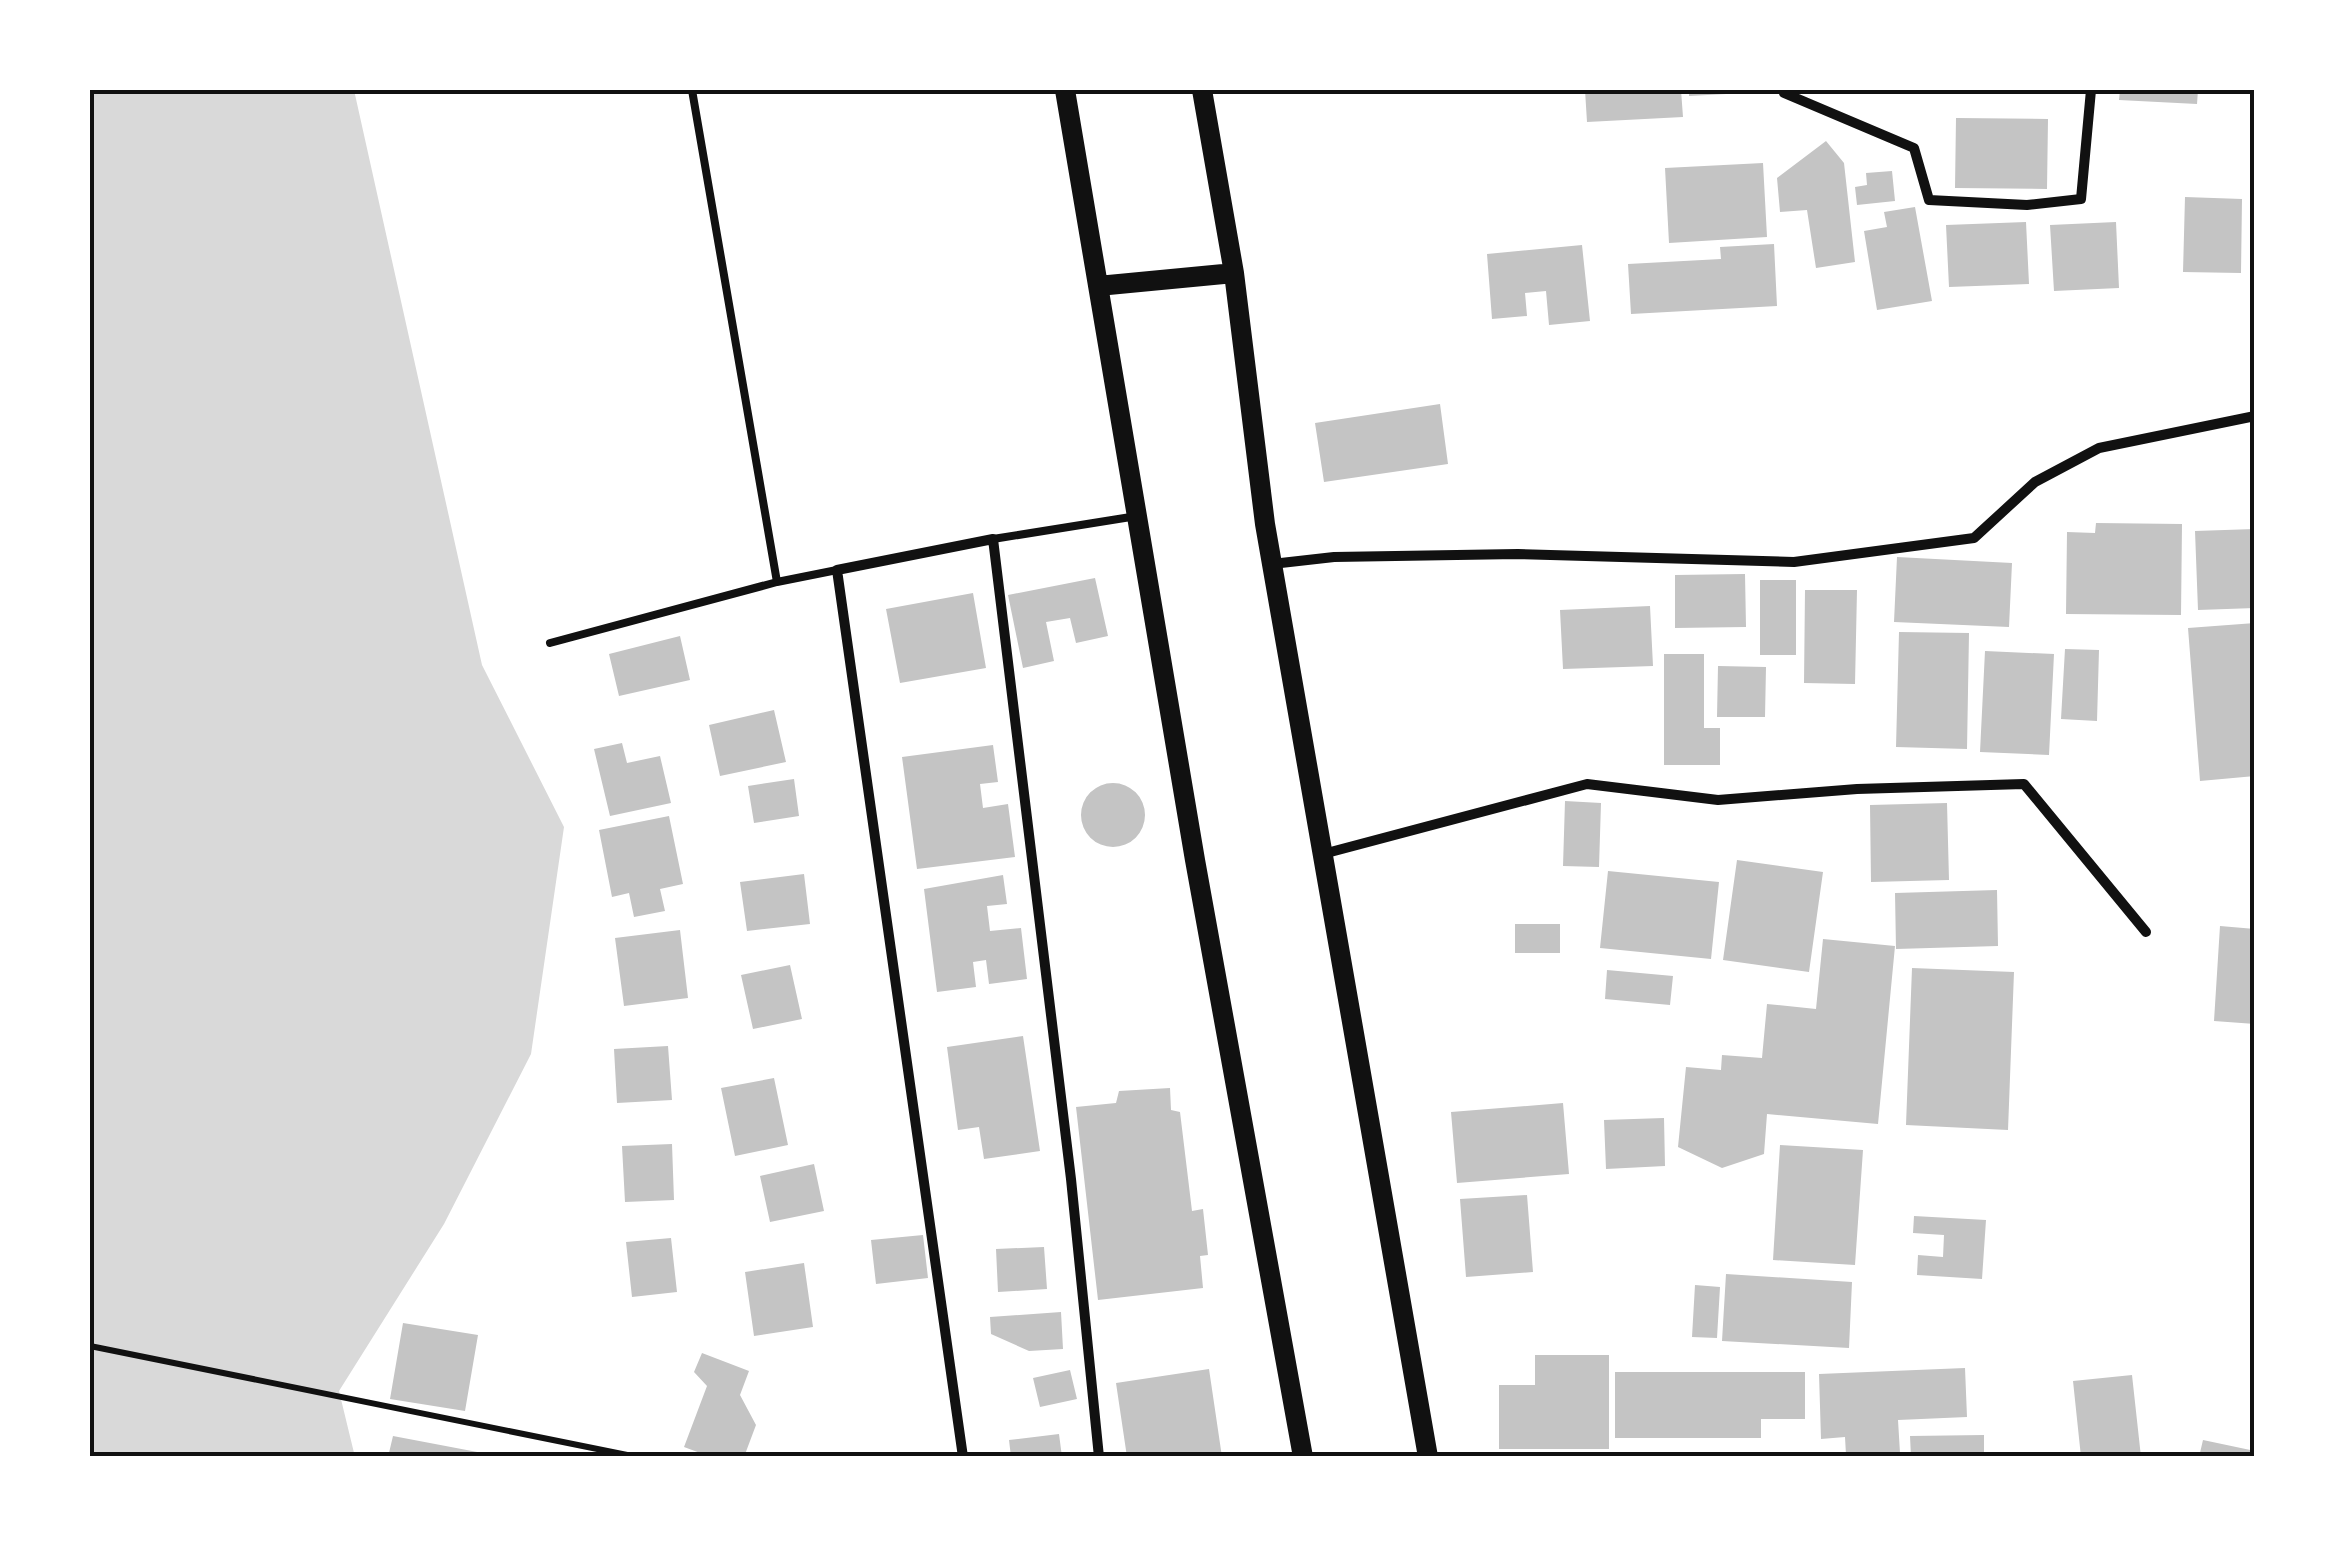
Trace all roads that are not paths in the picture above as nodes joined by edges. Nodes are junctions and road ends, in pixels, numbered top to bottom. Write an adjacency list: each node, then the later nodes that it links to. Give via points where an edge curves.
1 (692, 90): 13 (lane)
2 (1065, 90): 7 (main road)
3 (1202, 90): 6 (main road)
4 (1784, 90): 5 (street, via 1914,148 1929,200 2027,205 2082,199)
5 (2091, 90)
6 (1234, 274): 7 (main road); 11 (main road)
7 (1098, 286): 9 (main road)
8 (2255, 416): 11 (street, via 2099,448 2035,482 1974,538 1794,562 1518,554)
9 (1136, 516): 10 (lane); 19 (main road)
10 (993, 539): 12 (street); 18 (street)
11 (1272, 564): 15 (main road)
12 (836, 570): 13 (lane); 17 (street)
13 (777, 582): 14 (lane)
14 (550, 643)
15 (1324, 854): 16 (street, via 1587,784 1718,800 2024,784); 20 (main road)
16 (2146, 932)
17 (963, 1457)
18 (1099, 1457)
19 (1303, 1457)
20 (1428, 1457)

